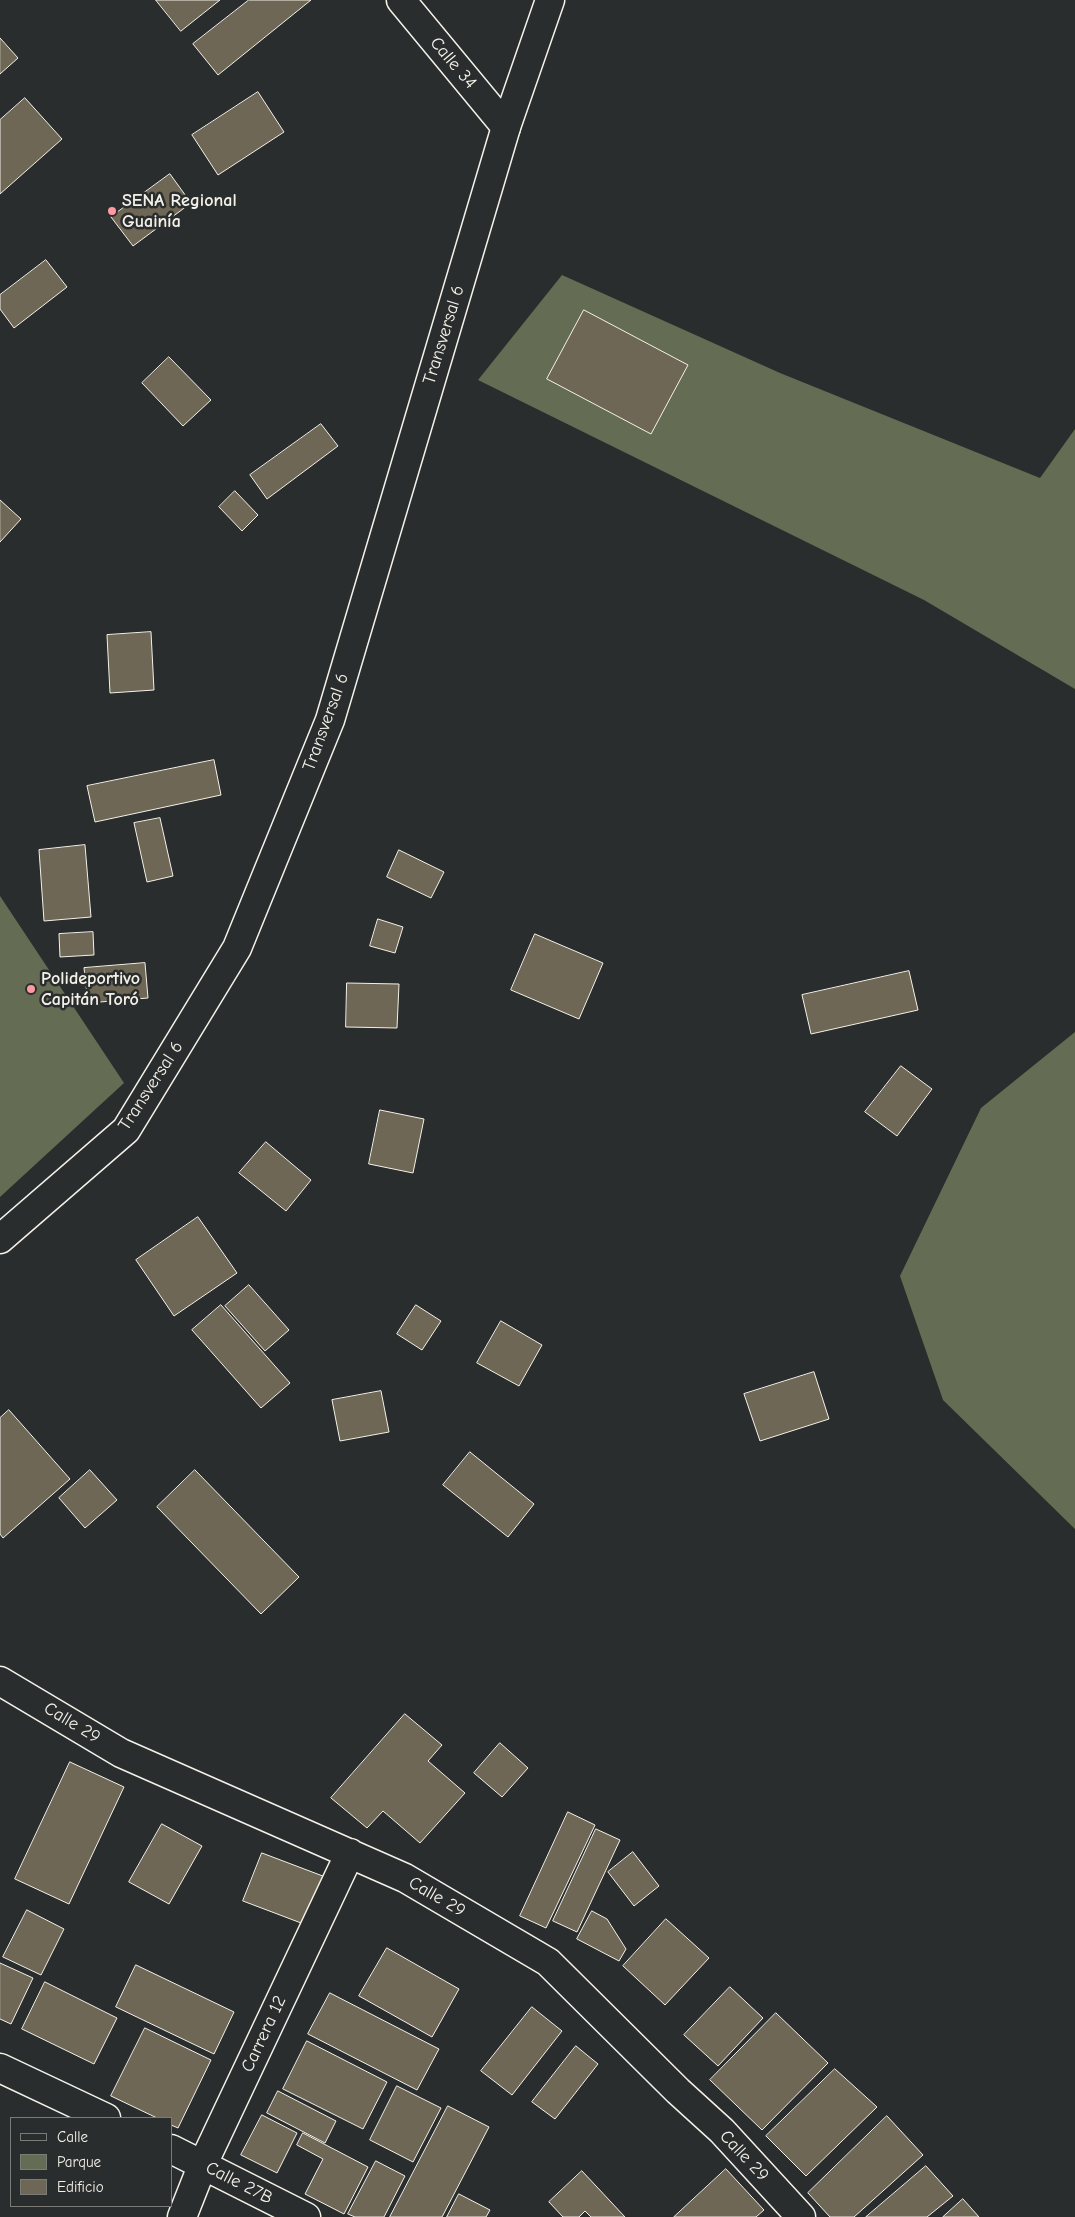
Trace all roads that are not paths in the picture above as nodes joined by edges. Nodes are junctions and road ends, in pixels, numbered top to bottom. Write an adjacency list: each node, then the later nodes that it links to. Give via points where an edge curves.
1 (401, 0): 3 (street, Calle 34)
2 (550, 0): 3 (street, Transversal 6)
3 (506, 127): 4 (street, Transversal 6, via 330,720 236,948 126,1130)
4 (0, 1239)
5 (0, 1681): 6 (street, Calle 29, via 121,1753)
6 (350, 1853): 10 (street, Carrera 12); 13 (street, Calle 29, via 405,1878 548,1962 722,2131)
7 (0, 2068): 8 (street)
8 (104, 2117)
9 (172, 2149): 10 (street, Calle 27B)
10 (203, 2164): 11 (street, Carrera 12); 12 (street, Calle 27B)
11 (182, 2217)
12 (306, 2217)
13 (801, 2217)

